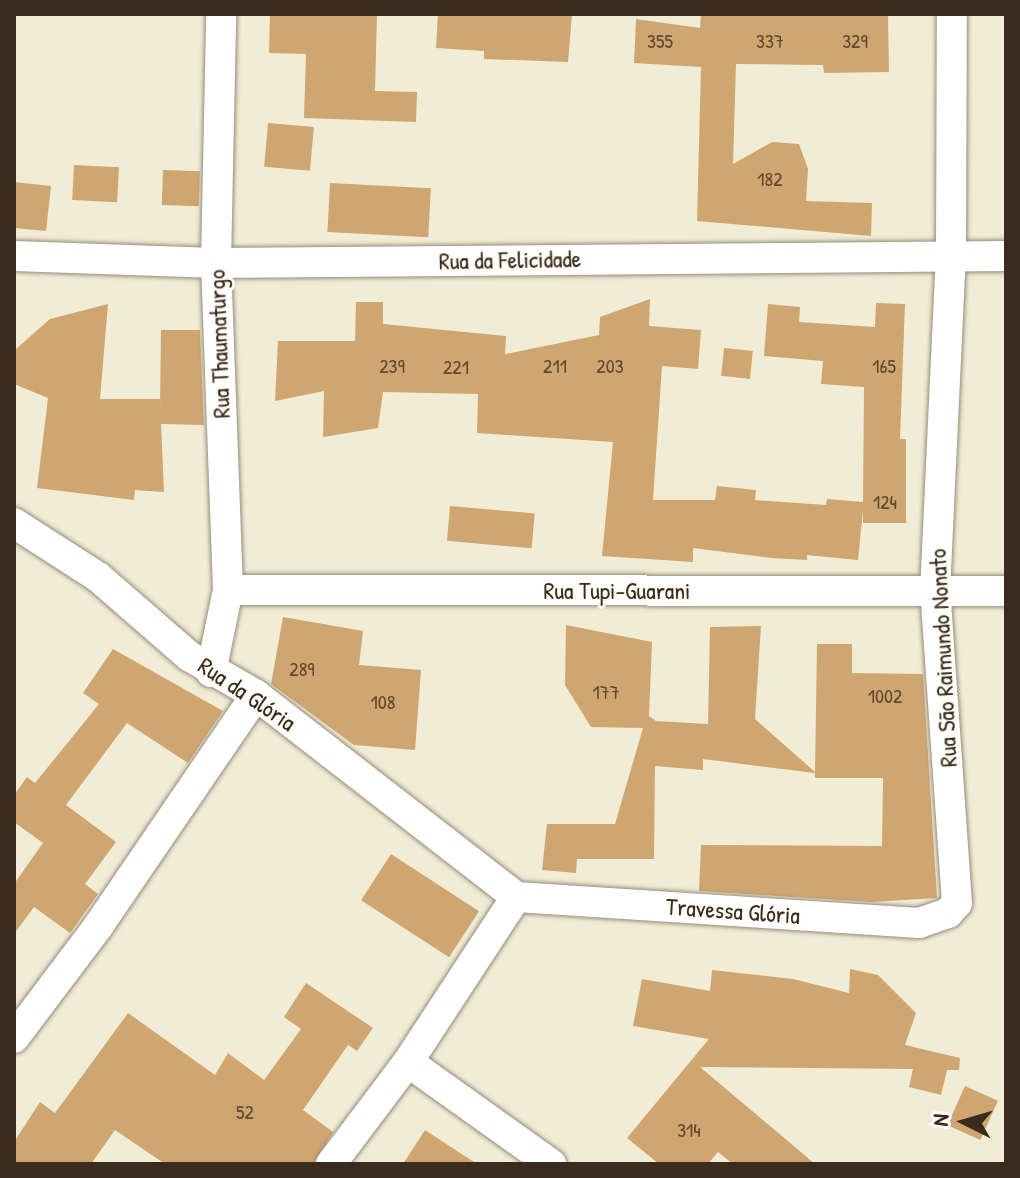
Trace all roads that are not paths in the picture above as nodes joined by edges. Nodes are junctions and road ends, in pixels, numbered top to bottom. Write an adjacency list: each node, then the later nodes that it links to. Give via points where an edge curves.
1 (221, 14): 6 (street, Rua Thaumaturgo)
2 (952, 14): 4 (street, Rua São Raimundo Nonato)
3 (14, 256): 6 (street, Rua da Felicidade)
4 (951, 256): 5 (street, Rua da Felicidade); 6 (street, Rua da Felicidade); 10 (street, Rua São Raimundo Nonato)
5 (1006, 256)
6 (216, 263): 8 (street, Rua Thaumaturgo)
7 (14, 523): 11 (street, Rua da Glória, via 98,577)
8 (228, 590): 10 (street, Rua Tupi-Guarani); 11 (street, Rua Thaumaturgo)
9 (1006, 591): 10 (street, Rua Tupi-Guarani)
10 (935, 592): 14 (street, Rua São Raimundo Nonato, via 957,903)
11 (211, 672): 12 (street, Rua da Glória)
12 (256, 695): 13 (street, Rua da Glória); 15 (street, via 99,925)
13 (516, 897): 14 (street, Travessa Glória, via 919,923); 16 (street)
14 (948, 913)
15 (14, 1038)
16 (408, 1062): 17 (street); 18 (street)
17 (331, 1164)
18 (551, 1164)

